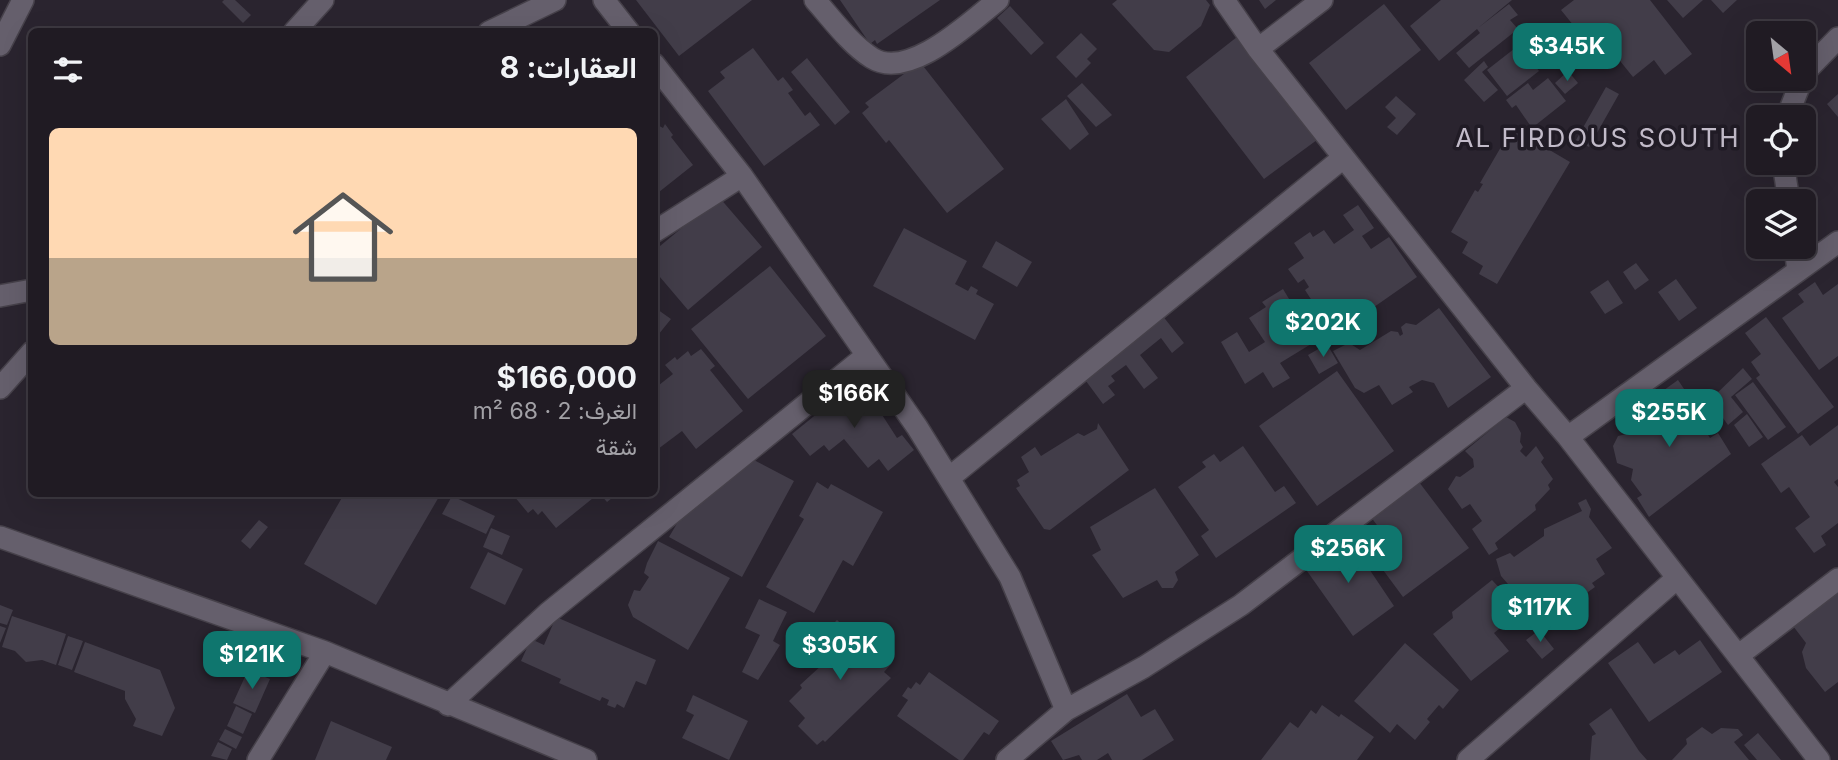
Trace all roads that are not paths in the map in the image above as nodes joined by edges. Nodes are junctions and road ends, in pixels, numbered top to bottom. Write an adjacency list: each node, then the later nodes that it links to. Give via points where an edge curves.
1 (23, 0): 13 (street)
2 (323, 0): 9 (street)
3 (555, 0): 10 (street)
4 (604, 0): 11 (street)
5 (815, 0): 6 (street, via 873,59 899,64 937,48)
6 (998, 0)
7 (1224, 0): 14 (street)
8 (1322, 0): 14 (street)
9 (298, 28)
10 (497, 28)
11 (626, 28)
12 (1838, 38): 15 (street)
13 (0, 45)
14 (1258, 49): 17 (street)
15 (1816, 61)
16 (658, 69): 18 (street)
17 (1343, 158): 28 (street); 30 (street)
18 (742, 176): 19 (street); 26 (street)
19 (658, 229)
20 (1838, 242): 22 (street)
21 (1796, 259): 22 (street)
22 (1798, 271): 29 (street)
23 (28, 291): 24 (street)
24 (0, 296)
25 (28, 356): 27 (street)
26 (866, 356): 30 (street); 36 (street, via 548,613)
27 (0, 388)
28 (1526, 388): 29 (street); 37 (street, via 1241,605)
29 (1568, 437): 32 (street)
30 (949, 478): 37 (street, via 1010,577)
31 (0, 537): 34 (street)
32 (1676, 579): 35 (street); 42 (street)
33 (1838, 579): 35 (street)
34 (325, 652): 36 (street); 39 (street)
35 (1739, 656): 43 (street)
36 (448, 705): 38 (street)
37 (1066, 710): 41 (street)
38 (563, 755): 40 (street)
39 (258, 760)
40 (586, 760)
41 (1007, 760)
42 (1468, 760)
43 (1819, 760)

